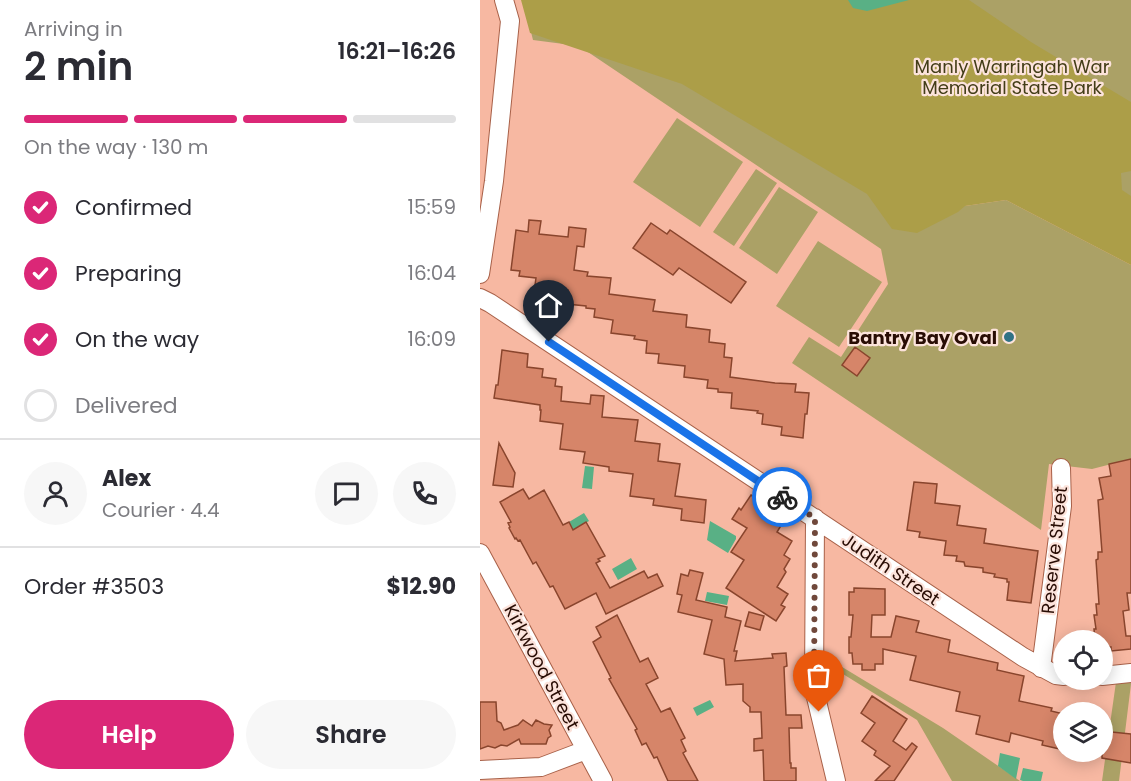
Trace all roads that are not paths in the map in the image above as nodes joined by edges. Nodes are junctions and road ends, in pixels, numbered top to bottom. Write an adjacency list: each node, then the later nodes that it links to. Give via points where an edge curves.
1 (504, 0): 2 (street, via 510,21)
2 (480, 274)
3 (480, 298): 5 (street, Judith Street)
4 (1061, 468): 7 (street, Reserve Street, via 1062,506)
5 (815, 518): 7 (street, Judith Street); 14 (street, via 814,689)
6 (480, 553): 11 (street, Kirkwood Street)
7 (1041, 668): 9 (street, Judith Street)
8 (1131, 673): 10 (street)
9 (1053, 674)
10 (1113, 675)
11 (586, 750): 12 (street, via 541,767); 13 (street, Kirkwood Street)
12 (480, 770)
13 (603, 781)
14 (836, 781)

